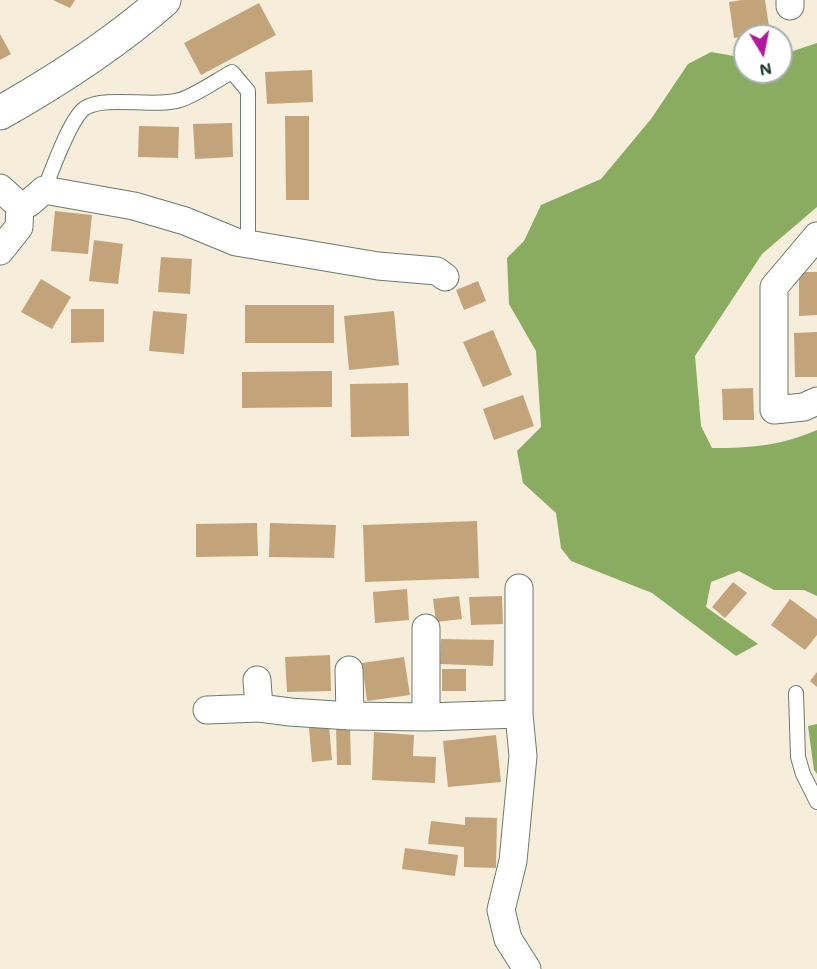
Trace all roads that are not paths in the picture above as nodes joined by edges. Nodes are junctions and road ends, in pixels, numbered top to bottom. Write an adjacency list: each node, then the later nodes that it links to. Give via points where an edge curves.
1 (164, 0): 2 (street)
2 (136, 11): 3 (street, via 85,61)
3 (0, 113)
4 (0, 188): 6 (street)
5 (44, 189): 6 (street); 8 (street, via 134,206); 8 (lane, via 74,120 85,108 108,102 158,104 181,100 232,72 248,91 248,230)
6 (20, 206): 9 (street, via 19,226)
7 (817, 236): 11 (street, via 774,287 774,411)
8 (244, 243): 10 (street, via 378,266 437,271)
9 (0, 251)
10 (445, 277)
11 (817, 401)
12 (519, 588): 19 (street)
13 (426, 628): 21 (street)
14 (349, 670): 20 (street)
15 (257, 680): 17 (street)
16 (796, 693): 22 (lane, via 798,757)
17 (258, 708): 18 (street); 20 (street)
18 (207, 710)
19 (519, 714): 21 (street); 23 (street, via 523,756 513,861 501,910 508,939)
20 (350, 716): 21 (street)
21 (426, 717)
22 (817, 802)
23 (527, 969)

